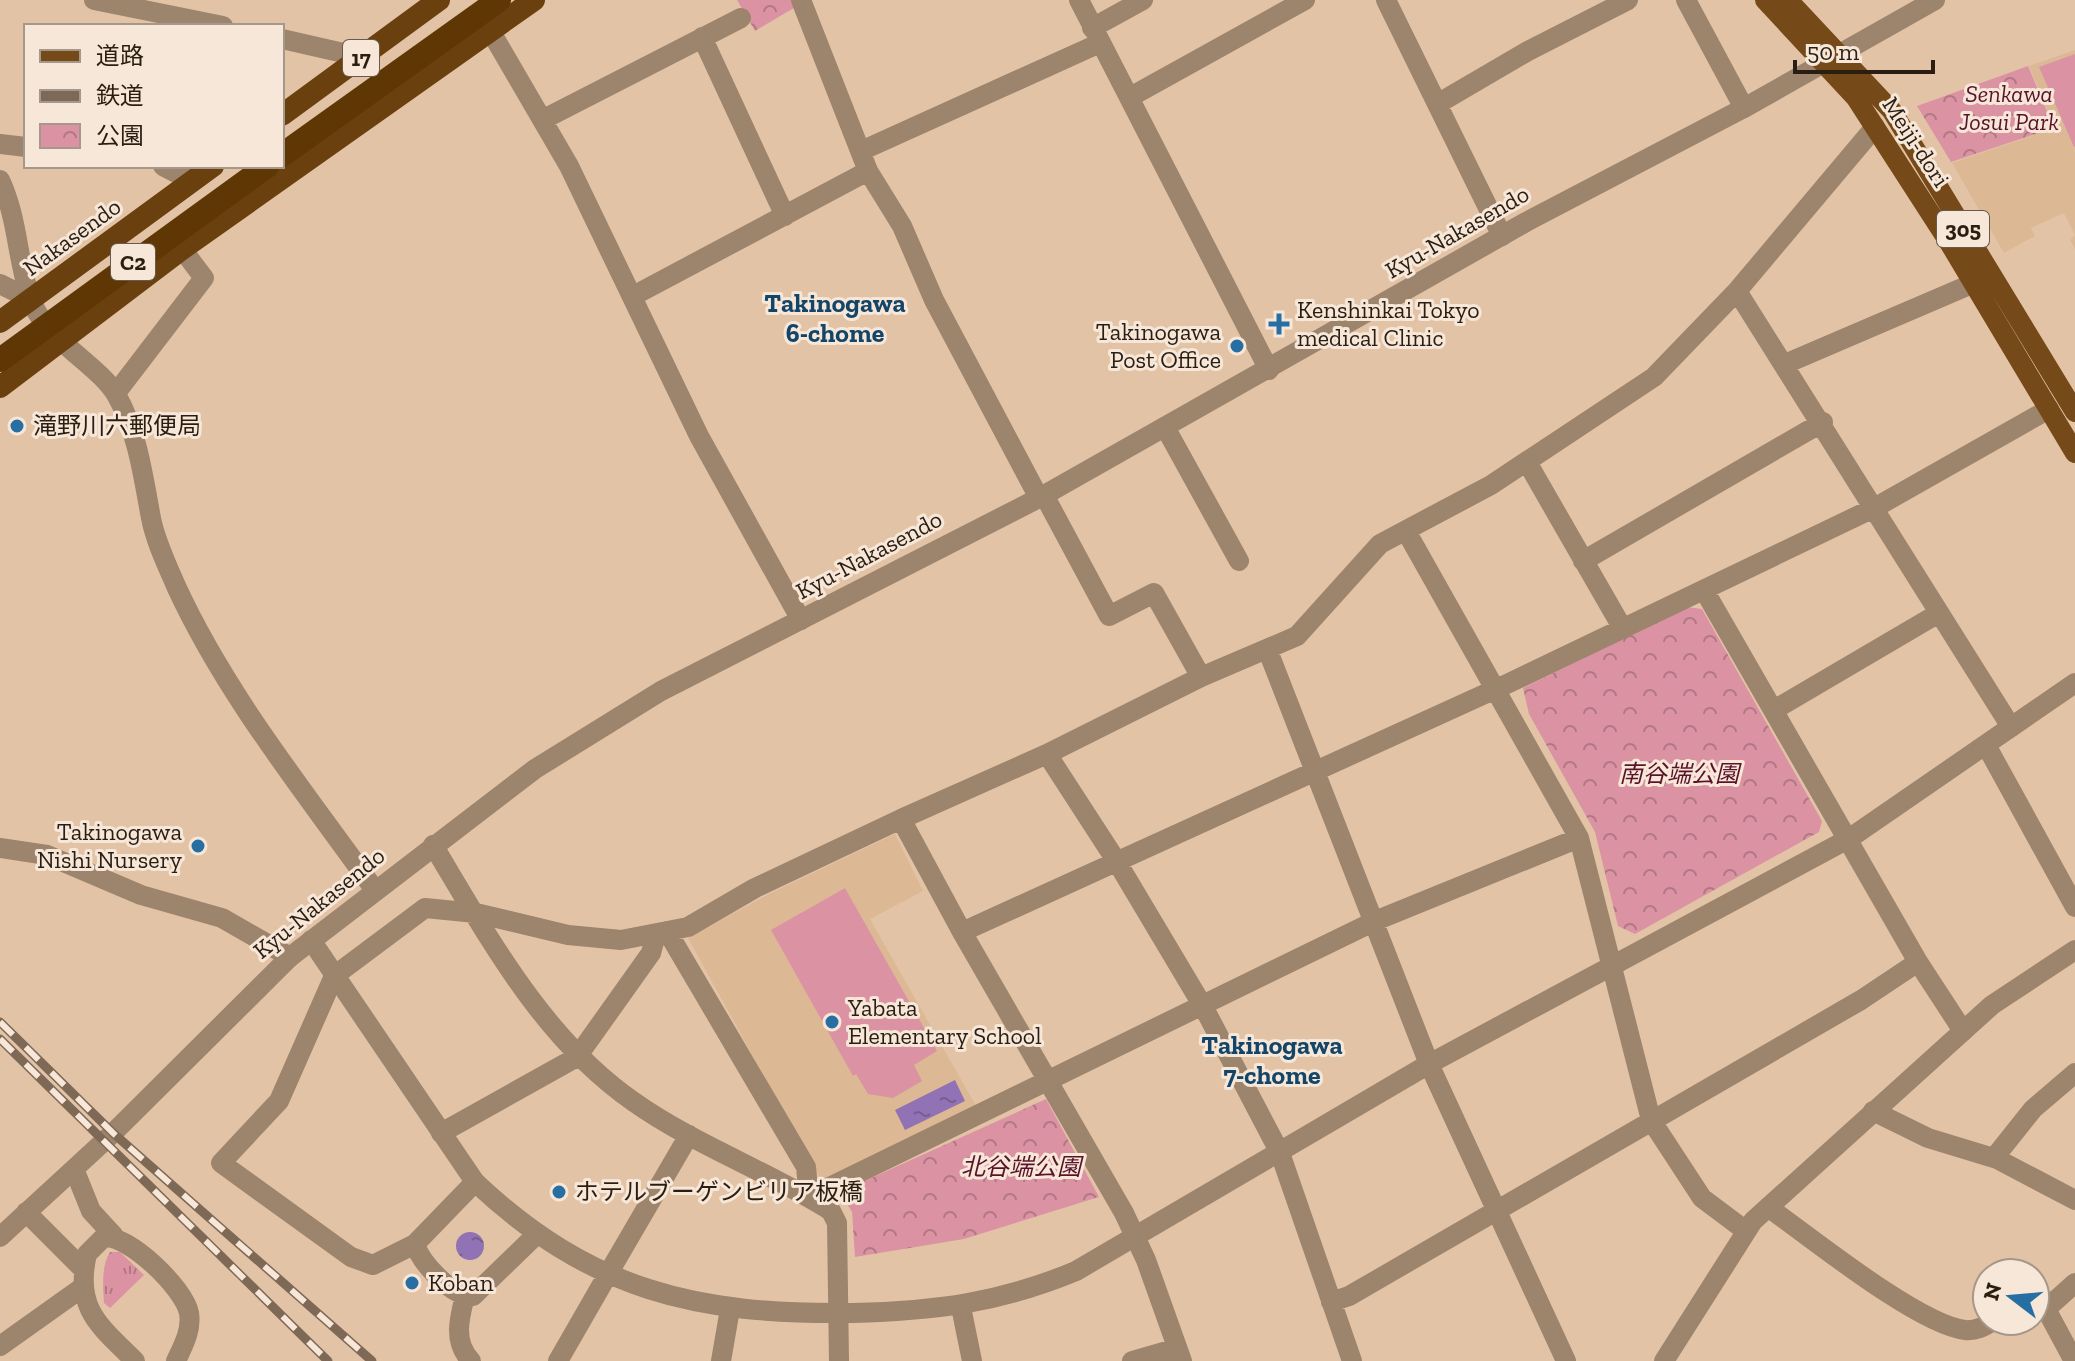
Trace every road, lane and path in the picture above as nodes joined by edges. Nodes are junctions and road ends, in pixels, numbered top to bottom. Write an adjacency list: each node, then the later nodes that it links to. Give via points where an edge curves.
1 (94, 0): 17 (street)
2 (439, 0): 23 (highway, 17)
3 (492, 0): 34 (highway)
4 (499, 0): 35 (highway)
5 (534, 0): 18 (highway, 17)
6 (801, 0): 33 (street)
7 (1079, 0): 19 (street)
8 (1143, 0): 19 (street)
9 (1305, 0): 25 (street)
10 (1386, 0): 26 (street)
11 (1628, 0): 26 (street)
12 (1686, 0): 27 (street)
13 (1765, 0): 24 (main road, Meiji-dori / 305)
14 (1788, 0): 22 (main road, Meiji-dori / 305)
15 (1935, 0): 22 (street, Kyu-Nakasendo)
16 (741, 18): 20 (street)
17 (213, 24)
18 (491, 32): 29 (street); 45 (highway, 17)
19 (1096, 36): 25 (street); 33 (street)
20 (702, 37): 29 (street); 43 (street)
21 (284, 39): 23 (street)
22 (1840, 53): 24 (street, Kyu-Nakasendo); 60 (main road, Meiji-dori / 305, via 1892,111)
23 (361, 57): 28 (highway, 17)
24 (1822, 64): 27 (street, Kyu-Nakasendo); 30 (main road, Meiji-dori / 305, via 1856,98)
25 (1132, 96): 56 (street)
26 (1439, 103): 44 (street)
27 (1744, 108): 44 (street, Kyu-Nakasendo)
28 (284, 114)
29 (544, 119): 49 (street)
30 (1875, 127): 46 (main road, Meiji-dori / 305); 48 (street)
31 (0, 144): 32 (street)
32 (24, 147)
33 (861, 151): 40 (street)
34 (284, 152)
35 (284, 152)
36 (167, 168): 42 (street)
37 (210, 168): 42 (highway, Nakasendo)
38 (257, 168): 53 (highway, C2)
39 (264, 168): 54 (highway, C2)
40 (868, 171): 43 (street); 65 (street, via 902,226 934,300)
41 (0, 180): 50 (street, via 18,232)
42 (192, 181): 50 (highway, Nakasendo)
43 (785, 216): 49 (street)
44 (1502, 236): 56 (street, Kyu-Nakasendo)
45 (182, 249): 52 (highway, 17); 58 (street, via 204,278)
46 (1974, 283): 55 (street); 59 (main road, Meiji-dori / 305)
47 (0, 284): 50 (street)
48 (1737, 291): 55 (street); 64 (street, via 1654,377)
49 (633, 296): 72 (street, via 699,436)
50 (30, 299): 51 (highway, Nakasendo); 52 (street)
51 (0, 322)
52 (60, 340): 57 (highway, 17); 58 (street)
53 (0, 351)
54 (0, 360)
55 (1785, 364): 61 (street)
56 (1269, 370): 62 (street, Kyu-Nakasendo)
57 (0, 387)
58 (116, 393): 89 (street, via 144,468 151,521 201,637)
59 (2049, 409): 63 (main road, Meiji-dori / 305); 66 (street)
60 (2075, 412)
61 (1823, 422): 66 (street); 69 (street)
62 (1165, 427): 65 (street, Kyu-Nakasendo); 68 (street)
63 (2075, 453)
64 (1527, 462): 67 (street); 69 (street)
65 (1042, 496): 72 (street, Kyu-Nakasendo); 75 (street, via 1109,616 1154,593)
66 (1876, 507): 70 (street); 71 (street)
67 (1406, 531): 74 (street, via 1380,544 1297,636); 77 (street)
68 (1239, 561)
69 (1583, 561): 73 (street)
70 (1704, 590): 73 (street); 78 (street)
71 (1939, 613): 78 (street); 79 (street)
72 (801, 620): 86 (street, Kyu-Nakasendo, via 661,691 535,769)
73 (1623, 629): 77 (street)
74 (1268, 651): 75 (street); 82 (street)
75 (1201, 677): 81 (street)
76 (2075, 683): 79 (street)
77 (1497, 689): 82 (street); 84 (street)
78 (1774, 710): 85 (street)
79 (2011, 727): 80 (street)
80 (1986, 745): 85 (street); 90 (street)
81 (1047, 754): 83 (street); 88 (street)
82 (1314, 770): 88 (street); 92 (street)
83 (901, 819): 93 (street); 94 (street, via 755,888 688,927)
84 (1579, 838): 92 (street); 99 (street)
85 (1850, 838): 98 (street); 99 (street)
86 (433, 845): 89 (street, Kyu-Nakasendo); 91 (street)
87 (0, 848): 97 (street, via 47,855 141,895 222,918)
88 (1117, 862): 93 (street); 101 (street)
89 (374, 889): 95 (street, Kyu-Nakasendo)
90 (2075, 907)
91 (476, 913): 94 (street, via 568,935 621,940); 100 (street, via 425,908); 103 (street, via 521,987)
92 (1375, 921): 101 (street); 104 (street)
93 (962, 932): 106 (street)
94 (661, 933): 103 (street); 115 (street, via 806,1167)
95 (311, 940): 97 (street, Kyu-Nakasendo); 100 (street)
96 (2075, 950): 102 (street, via 1992,1005)
97 (290, 957): 113 (street, Kyu-Nakasendo)
98 (1918, 962): 102 (street); 108 (street)
99 (1611, 967): 104 (street); 108 (street)
100 (334, 976): 109 (street); 125 (street, via 279,1101 221,1163 359,1262 380,1263)
101 (1204, 1008): 106 (street); 111 (street)
102 (1963, 1031): 107 (street)
103 (577, 1057): 109 (street); 110 (street, via 634,1103)
104 (1429, 1064): 111 (street); 118 (street)
105 (2075, 1073): 112 (street, via 2033,1109)
106 (1050, 1080): 115 (street); 124 (street)
107 (1873, 1111): 112 (street, via 1928,1138); 117 (street)
108 (1651, 1120): 118 (street); 120 (street, via 1702,1198)
109 (441, 1133): 114 (street)
110 (689, 1135): 115 (street); 126 (street)
111 (1280, 1153): 124 (street); 131 (street)
112 (1994, 1158): 116 (street)
113 (74, 1169): 119 (street, Kyu-Nakasendo); 122 (street, via 91,1211)
114 (475, 1182): 121 (street); 125 (street)
115 (809, 1197): 134 (street, via 831,1211 837,1223)
116 (2075, 1200)
117 (1768, 1207): 120 (street); 136 (street, via 1919,1313)
118 (1497, 1209): 131 (street); 148 (street)
119 (26, 1212): 123 (street, Kyu-Nakasendo); 127 (street)
120 (1746, 1231): 149 (street)
121 (537, 1234): 126 (street); 129 (street, via 480,1293)
122 (114, 1236): 127 (street, via 96,1242); 140 (street, via 133,1246 185,1301 190,1324)
123 (0, 1237)
124 (1136, 1237): 132 (street, via 1033,1289); 138 (street)
125 (415, 1244): 129 (street, via 419,1256)
126 (608, 1274): 133 (street, via 677,1299); 142 (street)
127 (83, 1278): 137 (street); 139 (street, via 93,1318)
128 (2075, 1283): 130 (street)
129 (465, 1296): 141 (street, via 459,1338)
130 (2051, 1299)
131 (1331, 1302): 147 (street)
132 (961, 1307): 134 (street); 145 (street)
133 (730, 1309): 134 (street); 143 (street)
134 (838, 1313): 144 (street)
135 (2051, 1324): 150 (street)
136 (1971, 1330)
137 (0, 1346)
138 (1179, 1354): 146 (street)
139 (135, 1361)
140 (176, 1361)
141 (471, 1361)
142 (558, 1361)
143 (721, 1361)
144 (839, 1361)
145 (972, 1361)
146 (1132, 1361)
147 (1352, 1361)
148 (1566, 1361)
149 (1664, 1361)
150 (2074, 1361)

